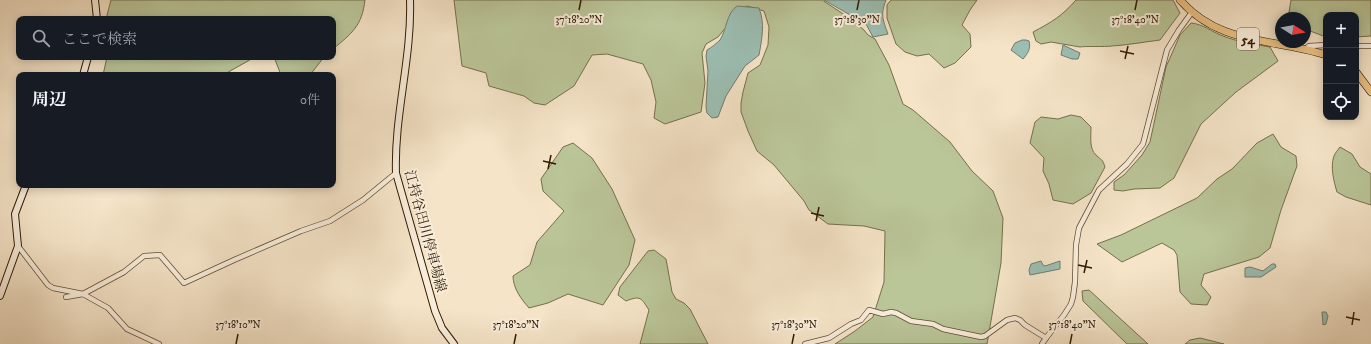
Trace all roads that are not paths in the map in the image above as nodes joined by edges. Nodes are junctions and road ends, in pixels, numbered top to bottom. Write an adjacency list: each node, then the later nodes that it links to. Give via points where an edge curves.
1 (95, 0): 5 (main road)
2 (410, 0): 15 (main road, 江持谷田川停車場線)
3 (1180, 0): 4 (main road, 54)
4 (1192, 12): 9 (main road, 54, via 1215,28 1234,35); 21 (street, via 1167,50 1143,144 1127,164 1099,190 1079,228 1073,297 1064,315)
5 (97, 16)
6 (1323, 45): 9 (street, via 1309,46)
7 (1359, 46): 8 (street)
8 (1371, 46)
9 (1304, 50): 10 (main road, 54)
10 (1323, 54)
11 (87, 60): 12 (main road)
12 (84, 72)
13 (1359, 76): 14 (main road)
14 (1371, 92)
15 (396, 173): 18 (street, via 363,200 330,221 301,231 184,284 160,255 144,256 124,272); 23 (main road, 江持谷田川停車場線, via 435,311 442,328)
16 (25, 188): 17 (main road, via 15,214)
17 (18, 246): 18 (street, via 48,285); 19 (main road)
18 (83, 294): 20 (street); 22 (street, via 108,308 127,329)
19 (0, 296)
20 (66, 297)
21 (1046, 338): 24 (street, via 1015,318 1007,320 981,337 911,321 896,313 883,314 869,310 861,320 829,338); 25 (street)
22 (159, 344)
23 (454, 344)
24 (805, 344)
25 (1042, 344)

